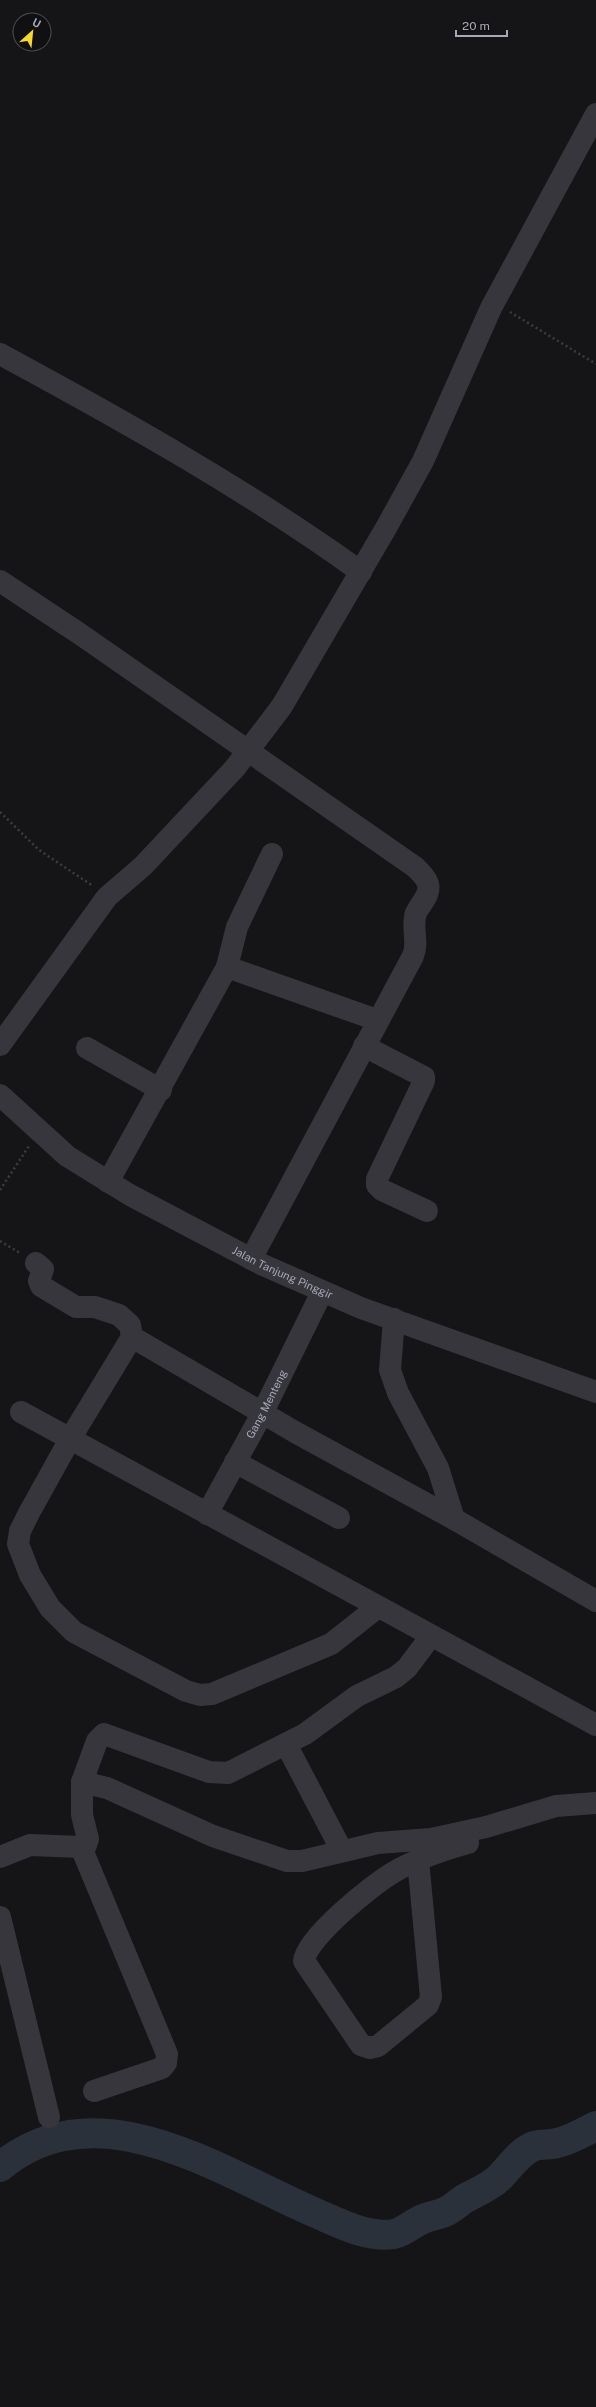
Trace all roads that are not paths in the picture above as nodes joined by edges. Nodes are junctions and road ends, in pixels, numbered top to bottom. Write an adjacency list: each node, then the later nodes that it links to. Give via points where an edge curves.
1 (596, 114): 3 (street, via 494,302 423,461)
2 (0, 354): 3 (street, via 146,433 299,527)
3 (361, 572): 5 (street, via 282,706)
4 (0, 581): 5 (street)
5 (248, 752): 8 (street, via 415,867 424,876 428,886 425,899 416,913 416,948); 9 (street, via 143,866 107,897)
6 (272, 854): 7 (street, via 237,926)
7 (227, 967): 8 (street); 12 (street)
8 (377, 1020): 10 (street)
9 (0, 1045)
10 (364, 1046): 15 (street, via 424,1077 377,1178 377,1185 382,1190); 16 (street)
11 (87, 1048): 12 (street)
12 (161, 1090): 14 (street)
13 (0, 1095): 14 (street, Jalan Tanjung Pinggir, via 67,1156)
14 (108, 1182): 16 (street, Jalan Tanjung Pinggir)
15 (428, 1211)
16 (251, 1259): 18 (street, Jalan Tanjung Pinggir)
17 (36, 1263): 20 (street, via 43,1269 39,1281 41,1286 76,1306 104,1309 119,1315 130,1325)
18 (322, 1292): 19 (street, Jalan Tanjung Pinggir); 23 (street, Gang Menteng)
19 (394, 1319): 21 (street, Jalan Tanjung Pinggir); 28 (street, via 390,1370 398,1393 438,1468)
20 (132, 1337): 23 (street); 24 (street)
21 (596, 1392)
22 (21, 1412): 24 (street)
23 (263, 1412): 25 (street, Gang Menteng); 28 (street)
24 (70, 1439): 26 (street); 30 (street, via 20,1531 18,1544 30,1575 50,1608 74,1632 186,1691 200,1695 230,1687 331,1644)
25 (235, 1462): 26 (street, Gang Menteng); 27 (street)
26 (207, 1514): 30 (street)
27 (339, 1518)
28 (454, 1519): 29 (street)
29 (596, 1601)
30 (378, 1607): 31 (street)
31 (431, 1636): 32 (street); 33 (street, via 407,1668 396,1677 357,1696 305,1734)
32 (596, 1725)
33 (286, 1744): 34 (street, via 228,1773 218,1774 104,1734 97,1741); 38 (street)
34 (82, 1782): 37 (street, via 82,1815 88,1839); 38 (street, via 107,1788 213,1836 287,1861 302,1861)
35 (596, 1803): 38 (street, via 556,1806 486,1827 432,1839 378,1843)
36 (596, 1817): 40 (street, via 563,1818 526,1826)
37 (82, 1847): 39 (street, via 30,1845); 42 (street, via 167,2054 166,2063 162,2068)
38 (342, 1852)
39 (0, 1857)
40 (418, 1860): 40 (street, via 431,1997 428,2005 378,2046 366,2047 361,2045 304,1961 304,1955 315,1939 365,1892 393,1872)
41 (0, 1917): 43 (street)
42 (94, 2091)
43 (49, 2118)

